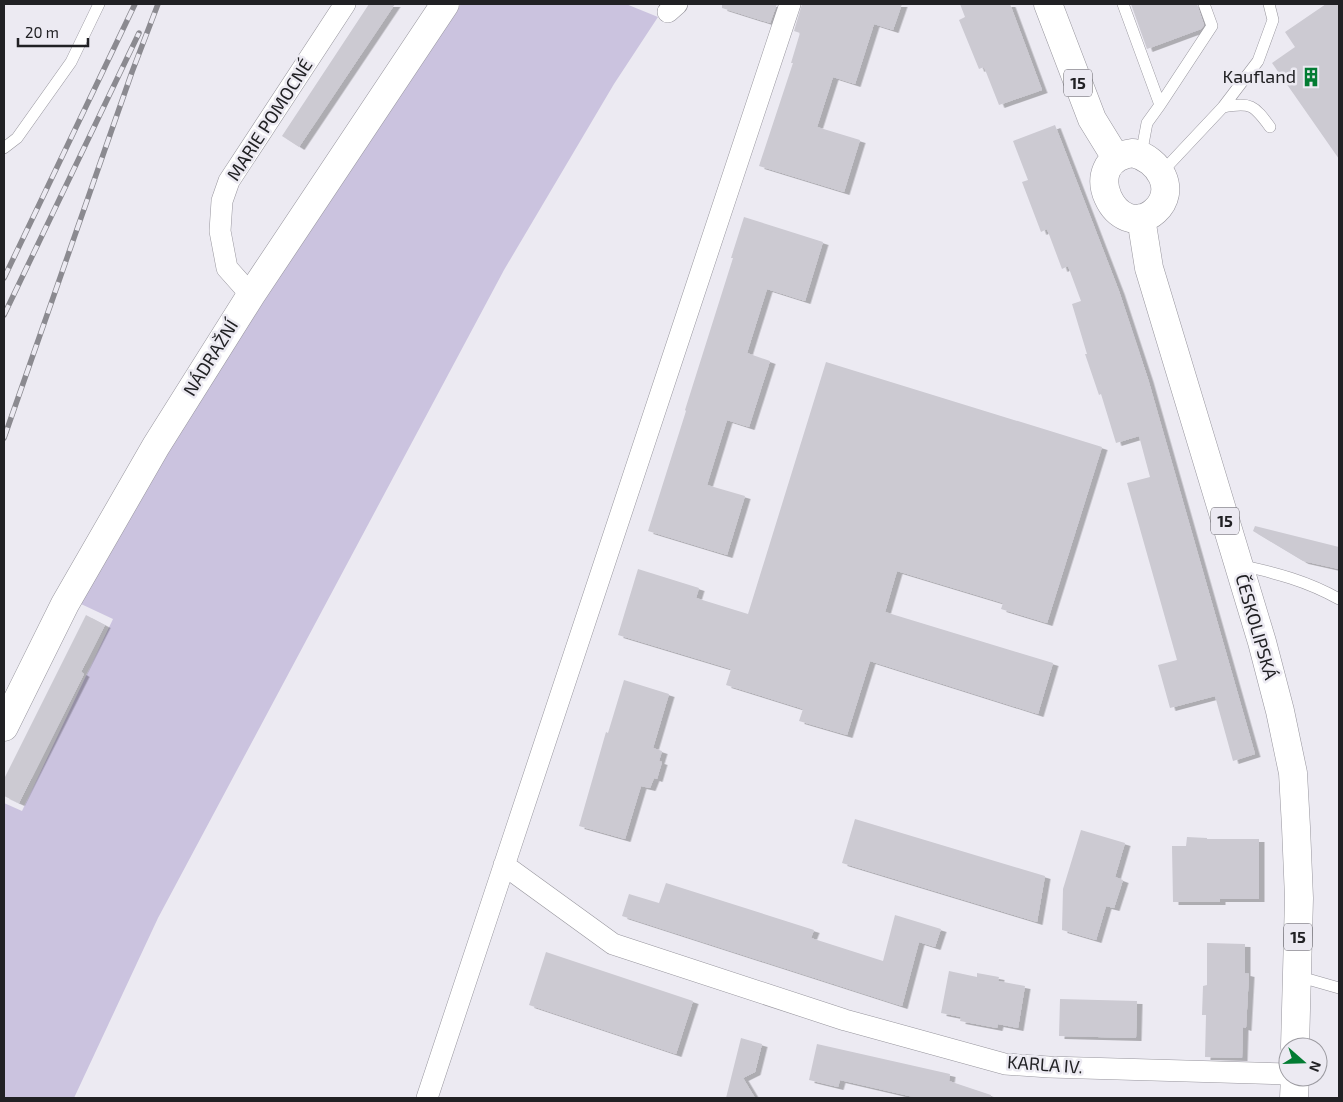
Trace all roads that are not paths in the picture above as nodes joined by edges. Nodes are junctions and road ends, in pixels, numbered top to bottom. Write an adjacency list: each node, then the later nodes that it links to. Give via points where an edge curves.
1 (99, 4): 12 (lane, via 71,62 17,138)
2 (345, 4): 15 (street, MARIE POMOCNÉ, via 229,181 222,201 220,231 228,268)
3 (445, 4): 15 (main road, NÁDRAŽNÍ)
4 (790, 4): 19 (street)
5 (1048, 4): 13 (main road, 15, via 1092,119)
6 (1124, 4): 9 (lane)
7 (1204, 4): 9 (lane, via 1212,26)
8 (1269, 4): 10 (lane, via 1273,20 1258,61)
9 (1160, 105): 13 (lane, via 1148,123)
10 (1223, 107): 11 (lane, via 1239,104 1254,107); 13 (lane)
11 (1270, 127)
12 (4, 148)
13 (1140, 162): 14 (main road, 15, via 1165,188 1161,204); 14 (main road, via 1110,164 1104,188 1110,204 1124,216)
14 (1141, 218): 16 (main road, ČESKOLIPSKÁ / 15, via 1149,268)
15 (251, 295): 18 (main road, NÁDRAŽNÍ, via 161,437 65,604)
16 (1238, 565): 17 (lane, via 1288,576 1320,588); 20 (main road, ČESKOLIPSKÁ / 15, via 1274,686 1293,773 1299,898)
17 (1339, 600)
18 (4, 727)
19 (504, 865): 23 (street, KARLA IV., via 612,944 810,1009 1005,1064); 24 (street)
20 (1297, 976): 21 (lane); 22 (main road, ČESKOLIPSKÁ / 15)
21 (1339, 988)
22 (1295, 1037)
23 (1278, 1074)
24 (427, 1098)

